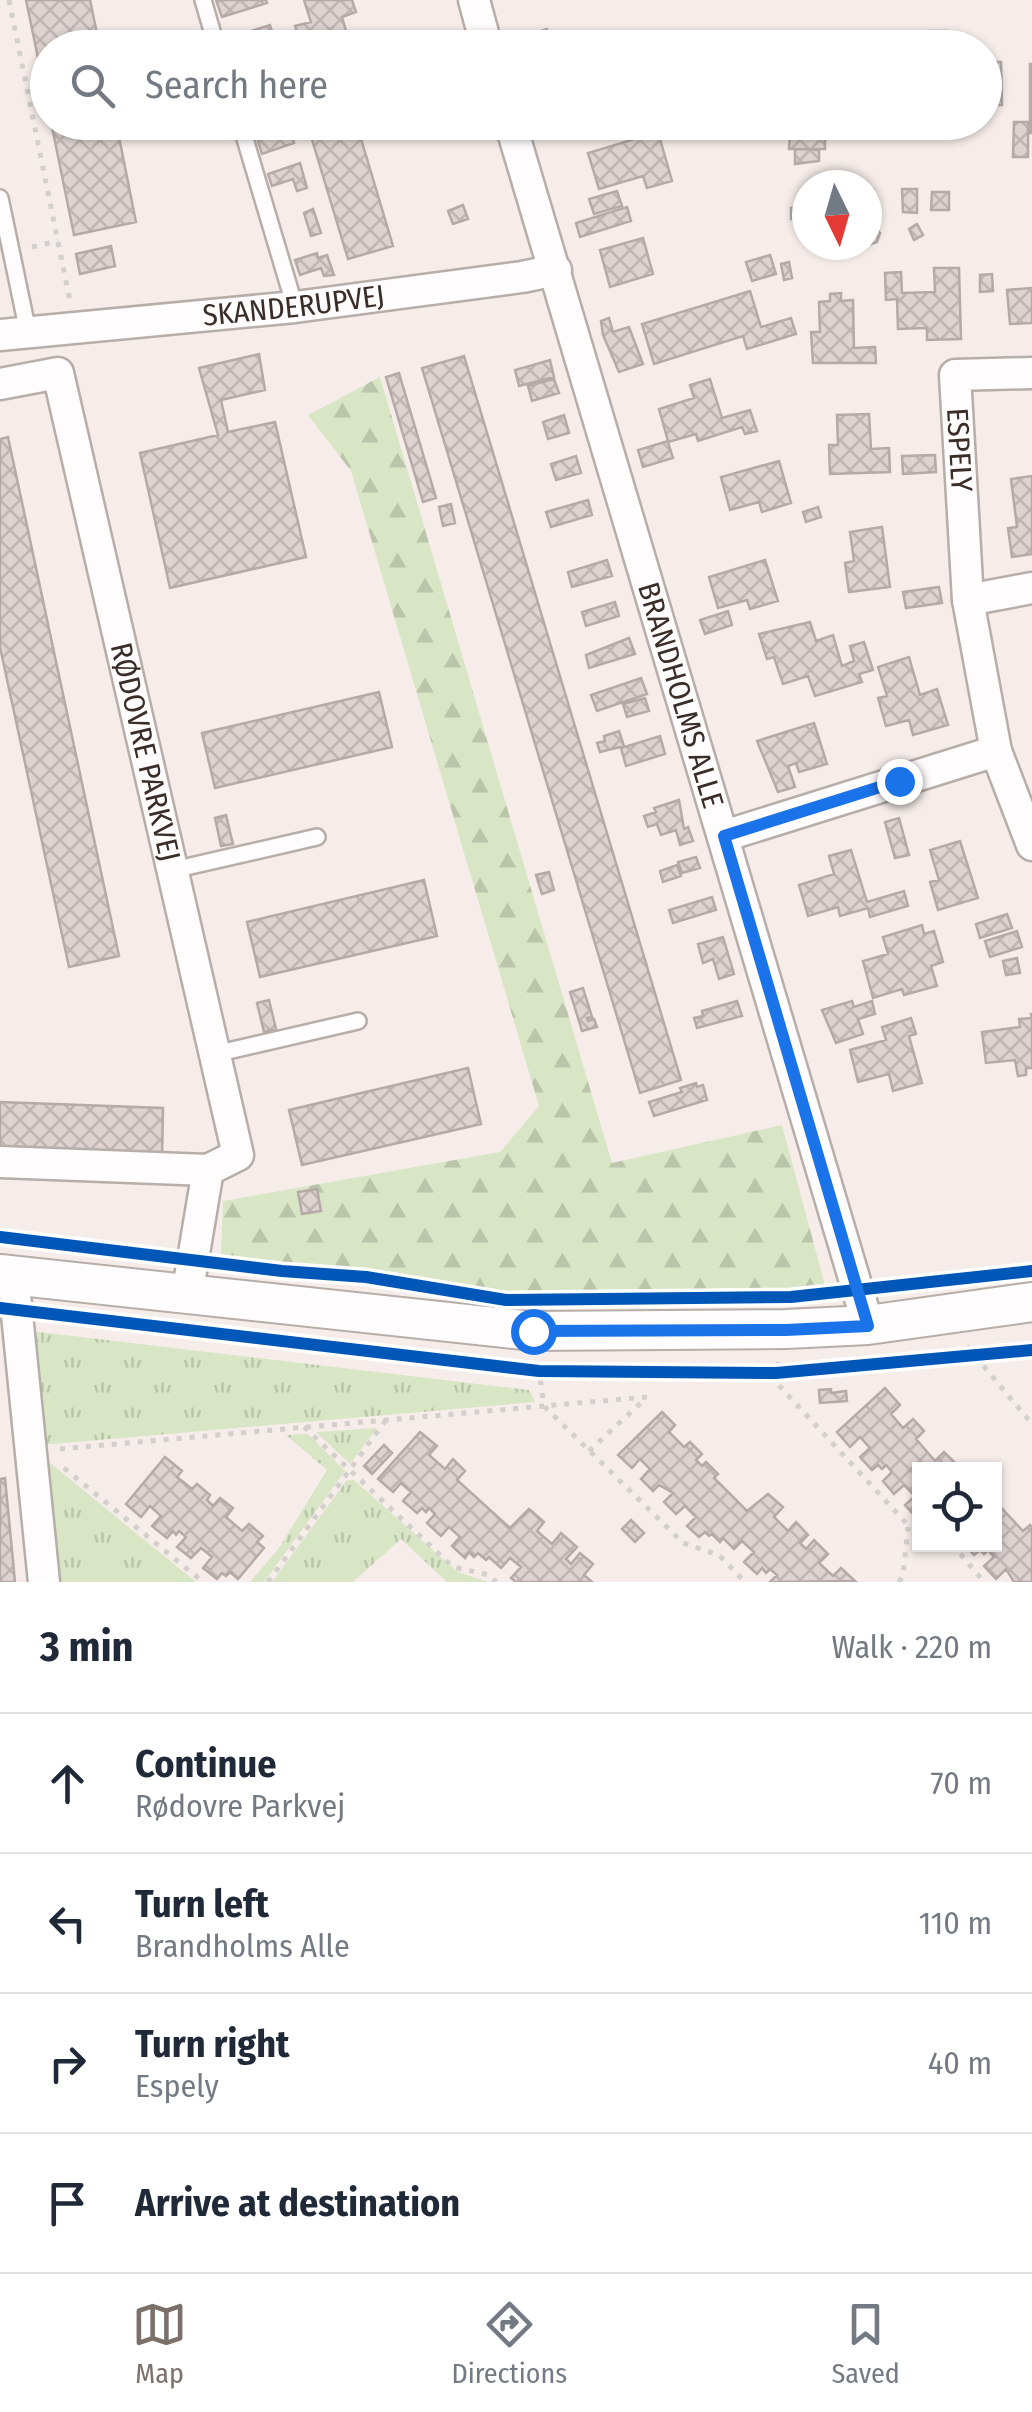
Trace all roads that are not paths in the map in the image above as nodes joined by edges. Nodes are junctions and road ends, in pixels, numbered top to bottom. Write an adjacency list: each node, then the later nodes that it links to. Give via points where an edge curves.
1 (203, 0): 3 (lane)
2 (474, 0): 4 (street)
3 (212, 30)
4 (483, 30)
5 (245, 140): 9 (lane)
6 (516, 140): 8 (street, BRANDHOLMS ALLE)
7 (0, 198): 10 (lane, SKANDERUPVEJ)
8 (556, 270): 9 (street, SKANDERUPVEJ); 16 (street, BRANDHOLMS ALLE)
9 (295, 307): 10 (street, SKANDERUPVEJ)
10 (14, 334)
11 (1032, 373): 14 (street, ESPELY, via 955,375)
12 (0, 384): 19 (street, RØDOVRE PARKVEJ, via 58,373)
13 (1032, 588): 14 (street)
14 (968, 600): 15 (street, ESPELY)
15 (996, 751): 16 (street); 18 (street, ESPELY)
16 (724, 836): 27 (street, BRANDHOLMS ALLE)
17 (317, 837): 19 (lane)
18 (1032, 846)
19 (173, 870): 21 (street, RØDOVRE PARKVEJ)
20 (358, 1021): 21 (lane)
21 (215, 1054): 23 (street, RØDOVRE PARKVEJ, via 238,1154)
22 (0, 1162): 23 (street)
23 (208, 1170): 25 (street)
24 (6, 1275): 25 (street); 28 (street)
25 (188, 1295): 27 (street, via 533,1331)
26 (1032, 1302): 27 (street)
27 (868, 1326)
28 (20, 1444): 29 (street)
29 (44, 1582)

